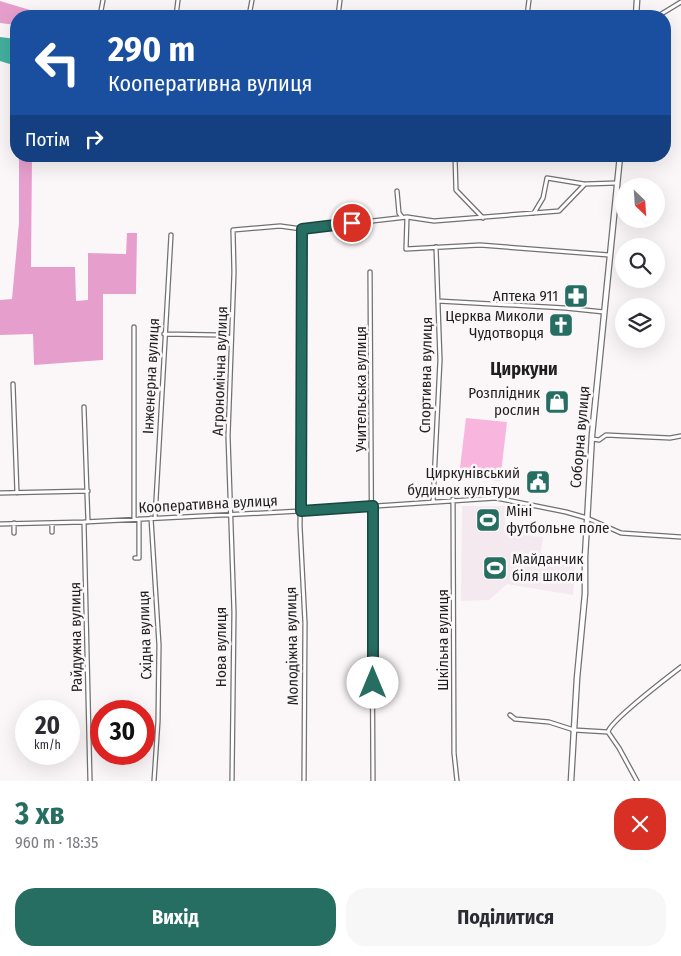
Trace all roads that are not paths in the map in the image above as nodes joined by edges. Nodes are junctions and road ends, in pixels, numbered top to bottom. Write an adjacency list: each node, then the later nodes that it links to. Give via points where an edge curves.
1 (681, 2): 2 (street)
2 (668, 10)
3 (455, 162): 12 (street, via 456,190)
4 (620, 162): 5 (street, Соборна вулиця)
5 (618, 178)
6 (615, 183): 7 (street)
7 (585, 184): 10 (street, via 559,211); 10 (street, via 547,178)
8 (397, 191): 11 (street, via 399,213)
9 (615, 207): 16 (street, Соборна вулиця)
10 (534, 212): 12 (street)
11 (405, 218): 12 (street, via 434,221); 13 (street); 15 (street, via 406,248)
12 (484, 218)
13 (302, 229): 22 (street, Агрономічна вулиця, via 280,226 233,230); 33 (street, Молодіжна вулиця)
14 (171, 235): 21 (street, Інженерна вулиця)
15 (436, 247): 16 (street, via 480,245); 18 (street, Спортивна вулиця)
16 (609, 255): 19 (street, Соборна вулиця)
17 (370, 272): 32 (street, Учительська вулиця)
18 (438, 301): 19 (street); 31 (street, Спортивна вулиця, via 440,360)
19 (604, 312): 26 (street, Соборна вулиця)
20 (134, 327): 38 (street)
21 (164, 334): 22 (street, via 220,335); 36 (street, Інженерна вулиця)
22 (232, 339): 34 (street, Агрономічна вулиця, via 228,436)
23 (13, 384): 29 (street)
24 (84, 407): 27 (street, Райдужна вулиця)
25 (681, 436): 26 (street, via 606,434 599,440)
26 (592, 439): 37 (street, Соборна вулиця)
27 (88, 491): 29 (street); 40 (street, Райдужна вулиця)
28 (0, 493): 29 (street)
29 (17, 493)
30 (453, 500): 31 (street, Кооперативна вулиця); 37 (street, Кооперативна вулиця, via 496,498); 57 (street, Шкільна вулиця, via 454,754)
31 (433, 502): 32 (street, Кооперативна вулиця)
32 (373, 506): 33 (street, Кооперативна вулиця); 56 (street, Учительська вулиця)
33 (301, 511): 34 (street, Кооперативна вулиця); 55 (street, Молодіжна вулиця)
34 (232, 514): 36 (street, Кооперативна вулиця); 54 (street, Нова вулиця, via 229,520 234,612)
35 (150, 518): 36 (street, Кооперативна вулиця); 39 (street, Кооперативна вулиця); 53 (street, Східна вулиця, via 159,645)
36 (155, 518)
37 (587, 518): 46 (street, Кооперативна вулиця, via 621,533); 50 (street, Соборна вулиця, via 585,594)
38 (134, 519): 39 (street, Кооперативна вулиця); 40 (street, Кооперативна вулиця)
39 (139, 519): 47 (street, via 138,558)
40 (86, 522): 41 (street, Кооперативна вулиця); 52 (street, Райдужна вулиця)
41 (52, 523): 43 (street, Кооперативна вулиця); 44 (street)
42 (0, 524): 43 (street, Кооперативна вулиця)
43 (14, 524): 45 (street)
44 (52, 532)
45 (14, 533)
46 (681, 537)
47 (135, 558)
48 (681, 667): 51 (street, via 627,711 608,728)
49 (510, 715): 50 (street, via 515,719 549,722)
50 (574, 730): 51 (street); 58 (street, Соборна вулиця)
51 (608, 732): 59 (street)
52 (90, 781)
53 (154, 781)
54 (232, 781)
55 (304, 781)
56 (373, 781)
57 (457, 781)
58 (571, 781)
59 (637, 781)

